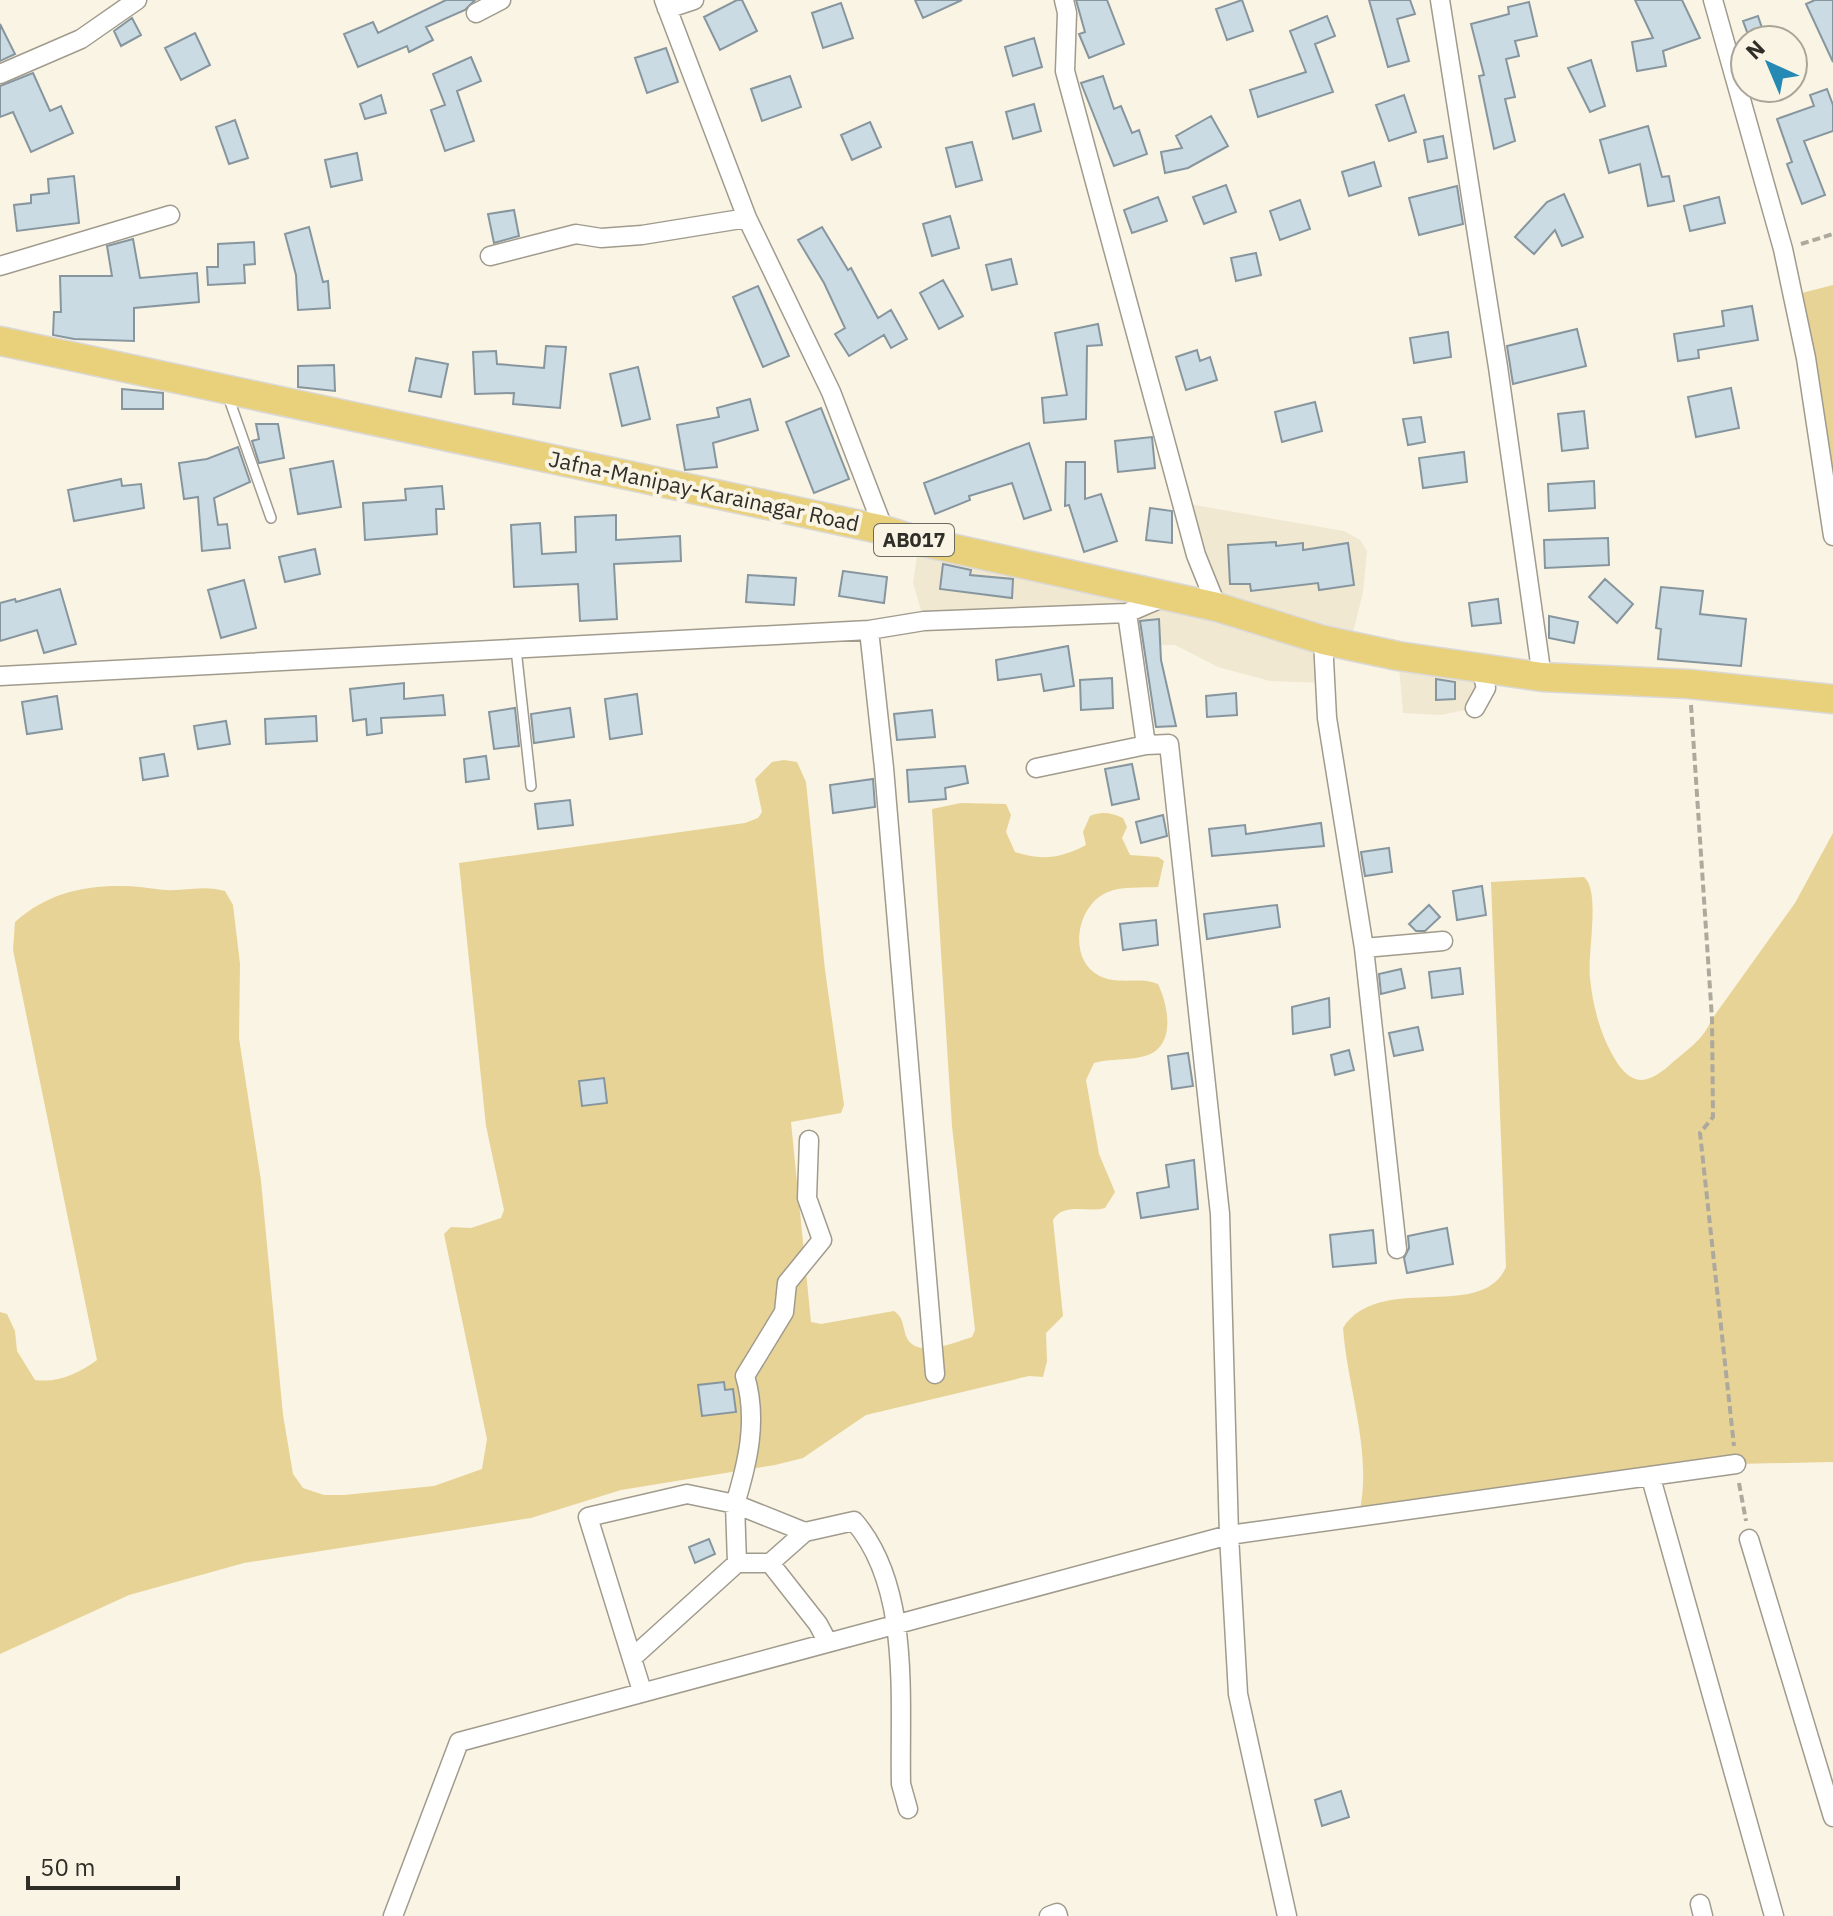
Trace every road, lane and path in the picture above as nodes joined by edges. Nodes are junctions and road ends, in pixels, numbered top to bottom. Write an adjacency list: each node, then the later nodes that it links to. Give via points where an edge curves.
1 (137, 0): 9 (street, via 81,39)
2 (501, 0): 8 (street)
3 (694, 0): 7 (street)
4 (1064, 0): 22 (street, via 1065,71 1196,555)
5 (1440, 0): 29 (street)
6 (1713, 0): 13 (street)
7 (665, 4): 11 (street)
8 (476, 13)
9 (0, 74)
10 (170, 215): 15 (street)
11 (747, 218): 14 (street, via 642,235 576,234); 19 (street, via 831,392)
12 (1833, 234): 13 (path)
13 (1783, 249): 20 (street)
14 (490, 256)
15 (0, 266)
16 (0, 341): 17 (main road, Jafna-Manipay-Karainagar Road / AB017)
17 (225, 389): 18 (lane); 19 (main road, Jafna-Manipay-Karainagar Road / AB017)
18 (271, 518)
19 (884, 530): 21 (main road, Jafna-Manipay-Karainagar Road / AB017)
20 (1833, 536)
21 (1164, 597): 22 (main road, Jafna-Manipay-Karainagar Road / AB017); 23 (street)
22 (1217, 607): 25 (main road, Jafna-Manipay-Karainagar Road / AB017)
23 (1127, 613): 24 (street, via 924,621); 33 (street)
24 (869, 630): 26 (street); 40 (street)
25 (1323, 640): 27 (main road, Jafna-Manipay-Karainagar Road / AB017, via 1398,656); 37 (street, via 1327,718)
26 (516, 649): 28 (street); 35 (lane)
27 (1480, 665): 29 (main road, Jafna-Manipay-Karainagar Road / AB017); 32 (street, via 1486,688)
28 (0, 676)
29 (1542, 677): 30 (main road, Jafna-Manipay-Karainagar Road / AB017)
30 (1689, 684): 31 (main road, Jafna-Manipay-Karainagar Road / AB017); 41 (path, via 1712,1019 1713,1117 1700,1133)
31 (1833, 699)
32 (1475, 708)
33 (1146, 745): 34 (street); 45 (street, via 1169,744 1199,1003 1220,1214)
34 (1036, 768)
35 (531, 786)
36 (1443, 941): 37 (street)
37 (1364, 948): 39 (street)
38 (809, 1140): 43 (street, via 807,1198 822,1240 787,1283 784,1312 745,1376 751,1394 750,1453)
39 (1397, 1249)
40 (935, 1374)
41 (1736, 1464): 42 (street); 46 (path)
42 (1651, 1478): 45 (street); 59 (street)
43 (735, 1504): 44 (street); 47 (street); 51 (street, via 687,1494 588,1517)
44 (805, 1532): 48 (street); 49 (street, via 854,1521 872,1542)
45 (1229, 1535): 49 (street); 58 (street, via 1238,1694)
46 (1749, 1539): 54 (street)
47 (737, 1563): 48 (street); 51 (street)
48 (770, 1563): 50 (street)
49 (897, 1622): 50 (street); 53 (street, via 901,1784)
50 (827, 1641): 52 (street)
51 (632, 1658): 52 (street)
52 (642, 1691): 55 (street, via 459,1742)
53 (908, 1809)
54 (1833, 1817)
55 (393, 1916)
56 (1049, 1916): 57 (street)
57 (1058, 1916)
58 (1287, 1916)
59 (1774, 1916)

